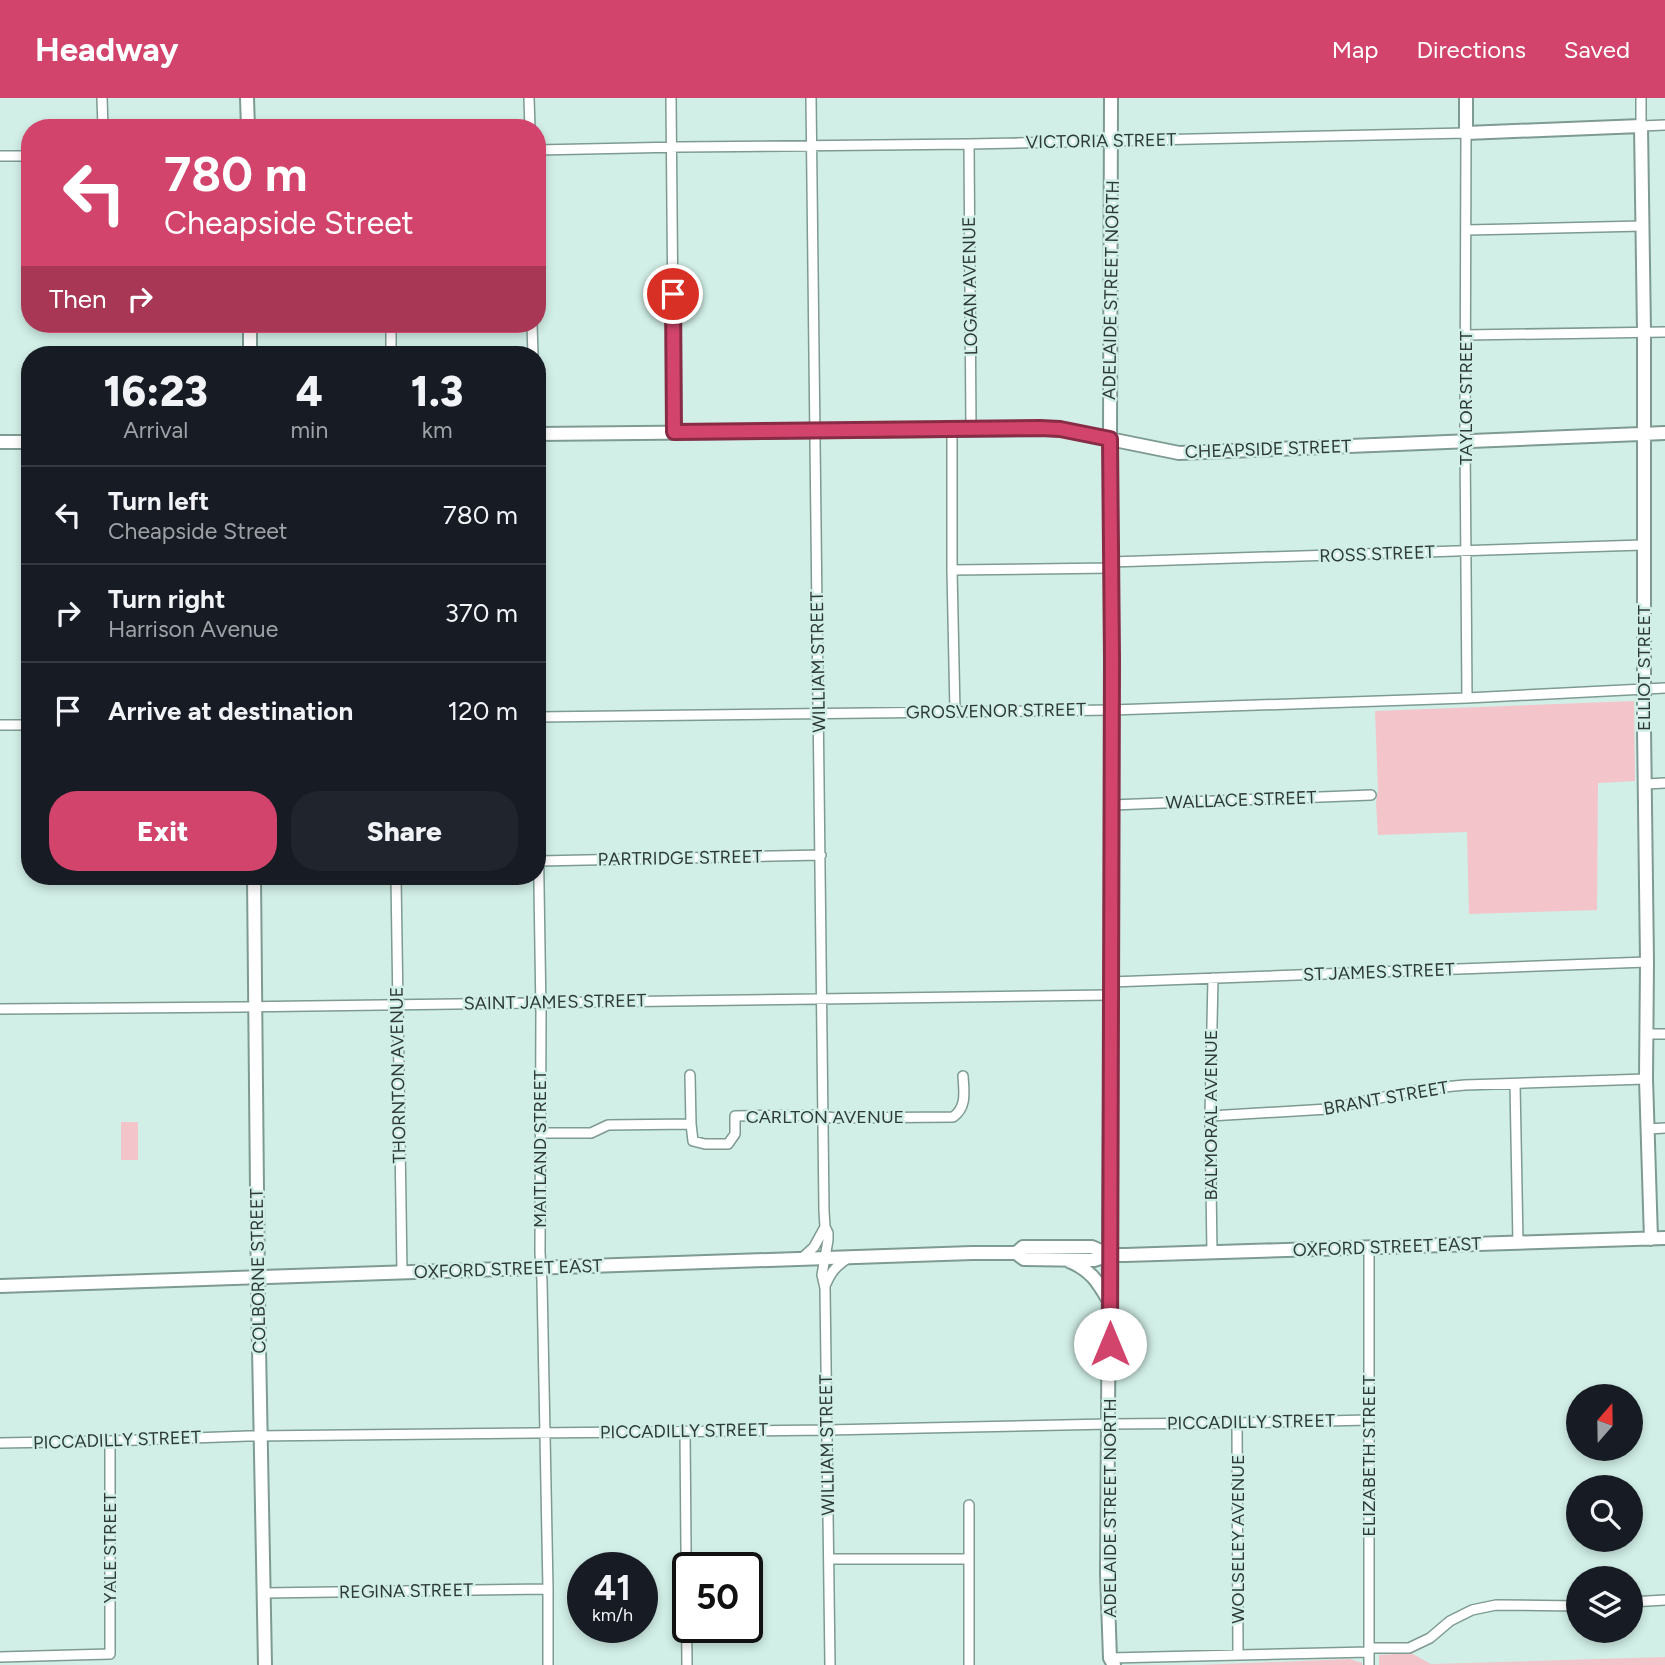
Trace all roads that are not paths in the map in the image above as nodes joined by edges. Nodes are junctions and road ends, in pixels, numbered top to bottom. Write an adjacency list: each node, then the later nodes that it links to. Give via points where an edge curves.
1 (102, 98): 9 (street)
2 (247, 98): 10 (main road)
3 (529, 98): 11 (street)
4 (671, 98): 18 (street)
5 (811, 98): 17 (street, WILLIAM STREET)
6 (1111, 98): 15 (main road, ADELAIDE STREET NORTH)
7 (1466, 98): 14 (main road, TAYLOR STREET)
8 (1641, 98): 13 (street, ELLIOT STREET)
9 (103, 119)
10 (248, 119)
11 (530, 119)
12 (1665, 125): 13 (street, VICTORIA STREET)
13 (1641, 126): 14 (main road, VICTORIA STREET); 22 (main road, ELLIOT STREET)
14 (1466, 133): 15 (street, VICTORIA STREET); 23 (street, TAYLOR STREET)
15 (1112, 141): 16 (street, VICTORIA STREET); 34 (main road, ADELAIDE STREET NORTH)
16 (969, 144): 17 (street, VICTORIA STREET); 27 (street, LOGAN AVENUE)
17 (813, 146): 18 (street, VICTORIA STREET); 29 (street, WILLIAM STREET)
18 (672, 147): 19 (street, VICTORIA STREET); 30 (street)
19 (546, 150)
20 (0, 156): 21 (street)
21 (21, 156)
22 (1643, 226): 23 (street); 24 (main road, ELLIOT STREET)
23 (1466, 230): 26 (street, TAYLOR STREET)
24 (1644, 332): 25 (street); 26 (street); 31 (main road, ELLIOT STREET)
25 (1665, 332)
26 (1466, 335): 35 (street, TAYLOR STREET)
27 (971, 429): 28 (main road, CHEAPSIDE STREET); 34 (main road, CHEAPSIDE STREET, via 1056,429)
28 (952, 430): 29 (main road, CHEAPSIDE STREET); 41 (street)
29 (816, 431): 30 (main road, CHEAPSIDE STREET); 47 (street, WILLIAM STREET)
30 (674, 432): 33 (main road, CHEAPSIDE STREET)
31 (1643, 433): 32 (main road, CHEAPSIDE STREET); 35 (main road, CHEAPSIDE STREET); 38 (main road, ELLIOT STREET)
32 (1665, 433)
33 (546, 434)
34 (1110, 439): 35 (main road, CHEAPSIDE STREET, via 1179,453); 40 (main road, ADELAIDE STREET NORTH)
35 (1465, 440): 39 (street, TAYLOR STREET)
36 (0, 442): 37 (main road)
37 (21, 442)
38 (1643, 545): 39 (street, ROSS STREET); 43 (main road, ELLIOT STREET)
39 (1466, 551): 40 (street, ROSS STREET); 44 (street, TAYLOR STREET)
40 (1112, 565): 41 (street, ROSS STREET); 45 (main road, ADELAIDE STREET NORTH)
41 (952, 570): 46 (street)
42 (1665, 688): 43 (street, GROSVENOR STREET)
43 (1644, 689): 44 (street, GROSVENOR STREET); 52 (main road, ELLIOT STREET)
44 (1467, 698): 45 (street, GROSVENOR STREET)
45 (1112, 710): 46 (street, GROSVENOR STREET); 54 (main road, ADELAIDE STREET NORTH)
46 (955, 712): 47 (street, GROSVENOR STREET)
47 (819, 713): 48 (street, GROSVENOR STREET); 55 (street, WILLIAM STREET)
48 (546, 717)
49 (0, 725): 50 (street)
50 (21, 725)
51 (1665, 783): 52 (street)
52 (1646, 784): 60 (main road, ELLIOT STREET)
53 (1371, 795): 54 (street, WALLACE STREET)
54 (1112, 805): 62 (main road, ADELAIDE STREET NORTH)
55 (821, 855): 56 (street, PARTRIDGE STREET); 63 (street, WILLIAM STREET)
56 (546, 860)
57 (254, 885): 66 (main road, COLBORNE STREET)
58 (396, 885): 65 (street, THORNTON AVENUE)
59 (539, 885): 64 (street, MAITLAND STREET)
60 (1647, 962): 61 (street, ST JAMES STREET); 68 (main road, ELLIOT STREET)
61 (1213, 978): 62 (street, ST JAMES STREET); 74 (street, BALMORAL AVENUE)
62 (1111, 989): 63 (street, SAINT JAMES STREET); 86 (main road, ADELAIDE STREET NORTH)
63 (822, 999): 64 (street, SAINT JAMES STREET); 75 (street, WILLIAM STREET)
64 (541, 1002): 65 (street, SAINT JAMES STREET); 79 (street, MAITLAND STREET)
65 (397, 1004): 66 (street, SAINT JAMES STREET); 92 (street, THORNTON AVENUE)
66 (255, 1007): 67 (street, SAINT JAMES STREET); 93 (main road, COLBORNE STREET)
67 (0, 1009)
68 (1647, 1034): 69 (street); 72 (main road, ELLIOT STREET)
69 (1665, 1034)
70 (690, 1075): 76 (street)
71 (963, 1076): 75 (street, CARLTON AVENUE, via 964,1104 953,1117)
72 (1646, 1079): 73 (street, BRANT STREET); 78 (main road, ELLIOT STREET)
73 (1515, 1084): 74 (street, BRANT STREET, via 1422,1089 1315,1110); 82 (street)
74 (1210, 1116): 85 (street, BALMORAL AVENUE)
75 (824, 1117): 76 (street, CARLTON AVENUE, via 735,1116 735,1134 728,1144 693,1141); 80 (street, WILLIAM STREET)
76 (691, 1124): 79 (street, via 608,1125 591,1133)
77 (1665, 1128): 78 (street)
78 (1648, 1129): 81 (main road, ELLIOT STREET)
79 (540, 1133): 91 (street, MAITLAND STREET)
80 (825, 1227): 87 (street, WILLIAM STREET); 89 (street, via 814,1247)
81 (1658, 1239): 82 (main road, OXFORD STREET EAST)
82 (1518, 1243): 83 (main road, OXFORD STREET EAST)
83 (1369, 1248): 85 (main road, OXFORD STREET EAST); 97 (street, ELIZABETH STREET)
84 (1016, 1253): 86 (main road, OXFORD STREET EAST, via 1023,1247 1092,1247); 88 (main road, OXFORD STREET EAST); 90 (main road, OXFORD STREET EAST, via 1024,1259)
85 (1212, 1253): 86 (main road, OXFORD STREET EAST)
86 (1110, 1255): 90 (main road, OXFORD STREET EAST); 96 (main road, ADELAIDE STREET NORTH)
87 (825, 1258): 88 (main road, OXFORD STREET EAST); 89 (main road, OXFORD STREET EAST); 95 (street, WILLIAM STREET)
88 (848, 1258): 95 (street, via 835,1268)
89 (800, 1259): 91 (main road, OXFORD STREET EAST)
90 (1065, 1259): 96 (main road, via 1090,1273)
91 (541, 1268): 92 (main road, OXFORD STREET EAST); 102 (street, MAITLAND STREET)
92 (402, 1273): 93 (main road, OXFORD STREET EAST)
93 (258, 1278): 94 (main road, OXFORD STREET EAST); 103 (main road, COLBORNE STREET)
94 (0, 1286)
95 (825, 1288): 100 (street, WILLIAM STREET)
96 (1110, 1301): 99 (main road, ADELAIDE STREET NORTH)
97 (1369, 1420): 98 (street, PICCADILLY STREET); 114 (street, ELIZABETH STREET)
98 (1237, 1423): 99 (street, PICCADILLY STREET); 115 (street, WOLSELEY AVENUE)
99 (1109, 1424): 100 (street, PICCADILLY STREET); 117 (main road, ADELAIDE STREET NORTH)
100 (827, 1430): 101 (street, PICCADILLY STREET); 107 (street, WILLIAM STREET)
101 (685, 1431): 102 (street, PICCADILLY STREET); 120 (street)
102 (544, 1433): 103 (street, PICCADILLY STREET); 109 (street, MAITLAND STREET)
103 (261, 1436): 104 (street, PICCADILLY STREET); 110 (main road, COLBORNE STREET)
104 (110, 1441): 105 (street, PICCADILLY STREET); 116 (street, YALE STREET, via 110,1654)
105 (0, 1443)
106 (969, 1505): 108 (street)
107 (829, 1559): 108 (street); 121 (street, WILLIAM STREET)
108 (969, 1559): 122 (street)
109 (548, 1589): 110 (street, REGINA STREET); 119 (street, MAITLAND STREET)
110 (264, 1593): 118 (main road, COLBORNE STREET)
111 (1665, 1600): 112 (street)
112 (1643, 1601)
113 (1566, 1606): 114 (street, via 1496,1605 1472,1610 1409,1648)
114 (1369, 1650): 115 (street); 123 (street, ELIZABETH STREET)
115 (1238, 1655): 117 (street)
116 (0, 1657)
117 (1110, 1663)
118 (265, 1665)
119 (548, 1665)
120 (687, 1665)
121 (830, 1665)
122 (970, 1665)
123 (1369, 1665)

